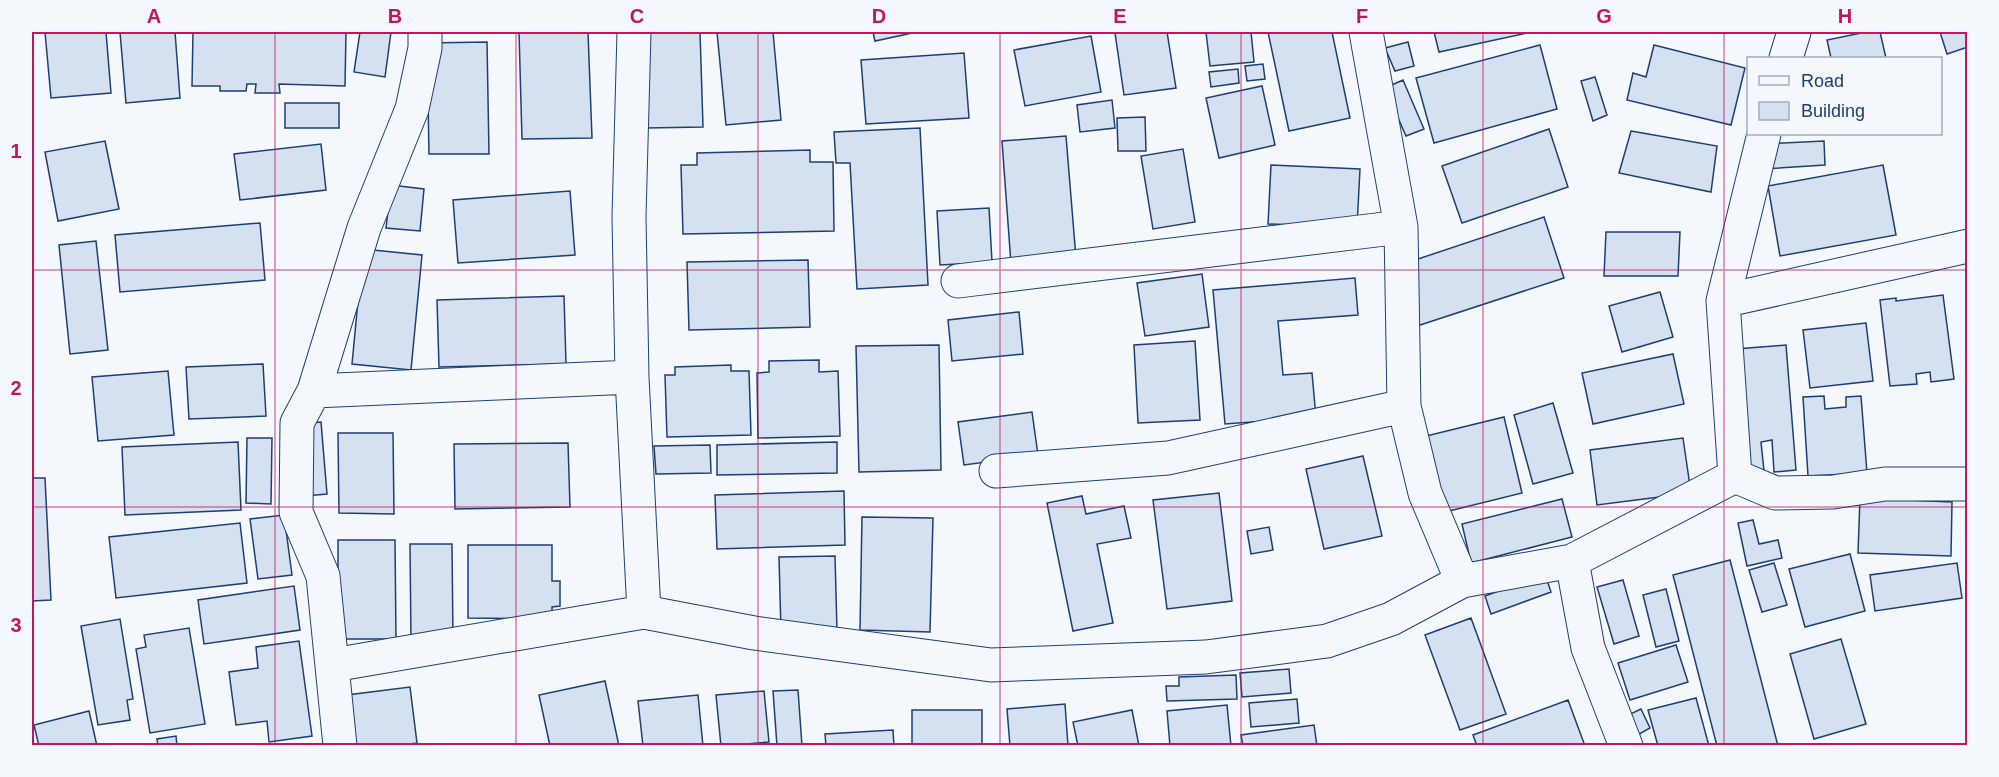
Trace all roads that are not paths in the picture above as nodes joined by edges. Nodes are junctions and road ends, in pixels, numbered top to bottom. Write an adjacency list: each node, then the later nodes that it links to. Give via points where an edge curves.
1 (425, 32): 12 (street, via 412,109 364,228)
2 (634, 32): 11 (street, via 629,217)
3 (1366, 32): 7 (street)
4 (1794, 32): 5 (street)
5 (1786, 57)
6 (1764, 135): 10 (street)
7 (1401, 227): 9 (street); 13 (street)
8 (1968, 246): 10 (street)
9 (958, 280)
10 (1723, 300): 15 (street)
11 (632, 377): 12 (street); 19 (street)
12 (314, 391): 20 (street, via 297,423 296,512 323,576)
13 (1404, 406): 14 (street, via 1168,458); 18 (street, via 1425,493)
14 (996, 471)
15 (1735, 476): 16 (street, via 1774,493 1833,492 1885,484); 17 (street)
16 (1968, 484)
17 (1572, 561): 18 (street); 22 (street, via 1588,648)
18 (1462, 581): 19 (street, via 1390,619 1327,641 1206,657 991,665 754,633)
19 (644, 612): 20 (street)
20 (333, 665): 21 (street)
21 (340, 746)
22 (1626, 746)

